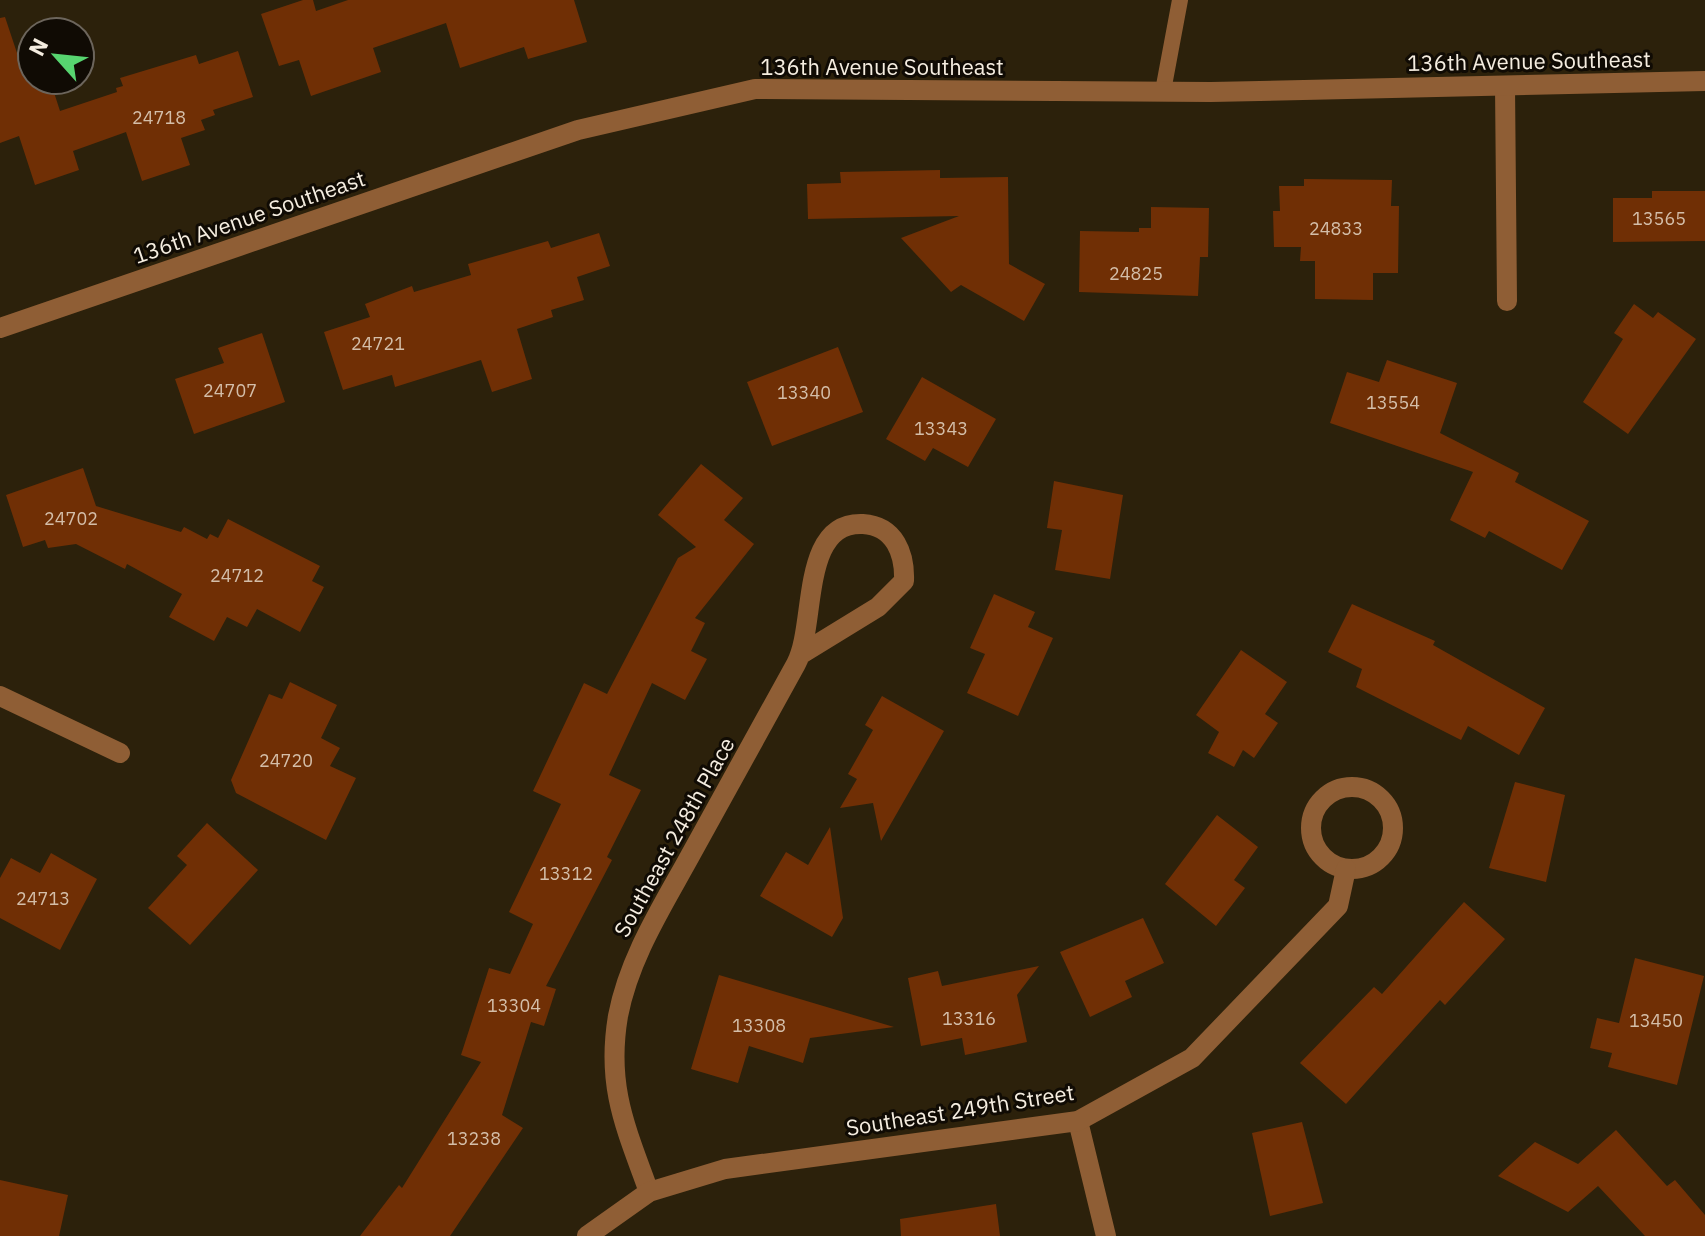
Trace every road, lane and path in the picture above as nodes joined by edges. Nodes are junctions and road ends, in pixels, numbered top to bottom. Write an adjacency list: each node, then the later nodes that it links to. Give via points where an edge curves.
1 (1180, 0): 4 (lane)
2 (1705, 81): 3 (street, 136th Avenue Southeast)
3 (1505, 86): 4 (street, 136th Avenue Southeast); 5 (street)
4 (1163, 91): 6 (street, 136th Avenue Southeast, via 755,89 578,130)
5 (1507, 301)
6 (0, 328)
7 (803, 653): 7 (street, Southeast 248th Place, via 818,556 827,540 857,525 887,533 900,547 904,581 878,607); 12 (street, Southeast 248th Place, via 639,949 619,1011 612,1052 617,1101)
8 (0, 696): 9 (street)
9 (120, 753)
10 (1346, 869): 10 (street, via 1374,864 1391,842 1394,827 1384,801 1359,787 1333,791 1311,822 1323,858); 11 (street, Southeast 249th Street, via 1338,906 1192,1058)
11 (1078, 1121): 12 (street, Southeast 249th Street, via 725,1169); 14 (street)
12 (649, 1192): 13 (street, Southeast 249th Street)
13 (587, 1236)
14 (1106, 1236)

